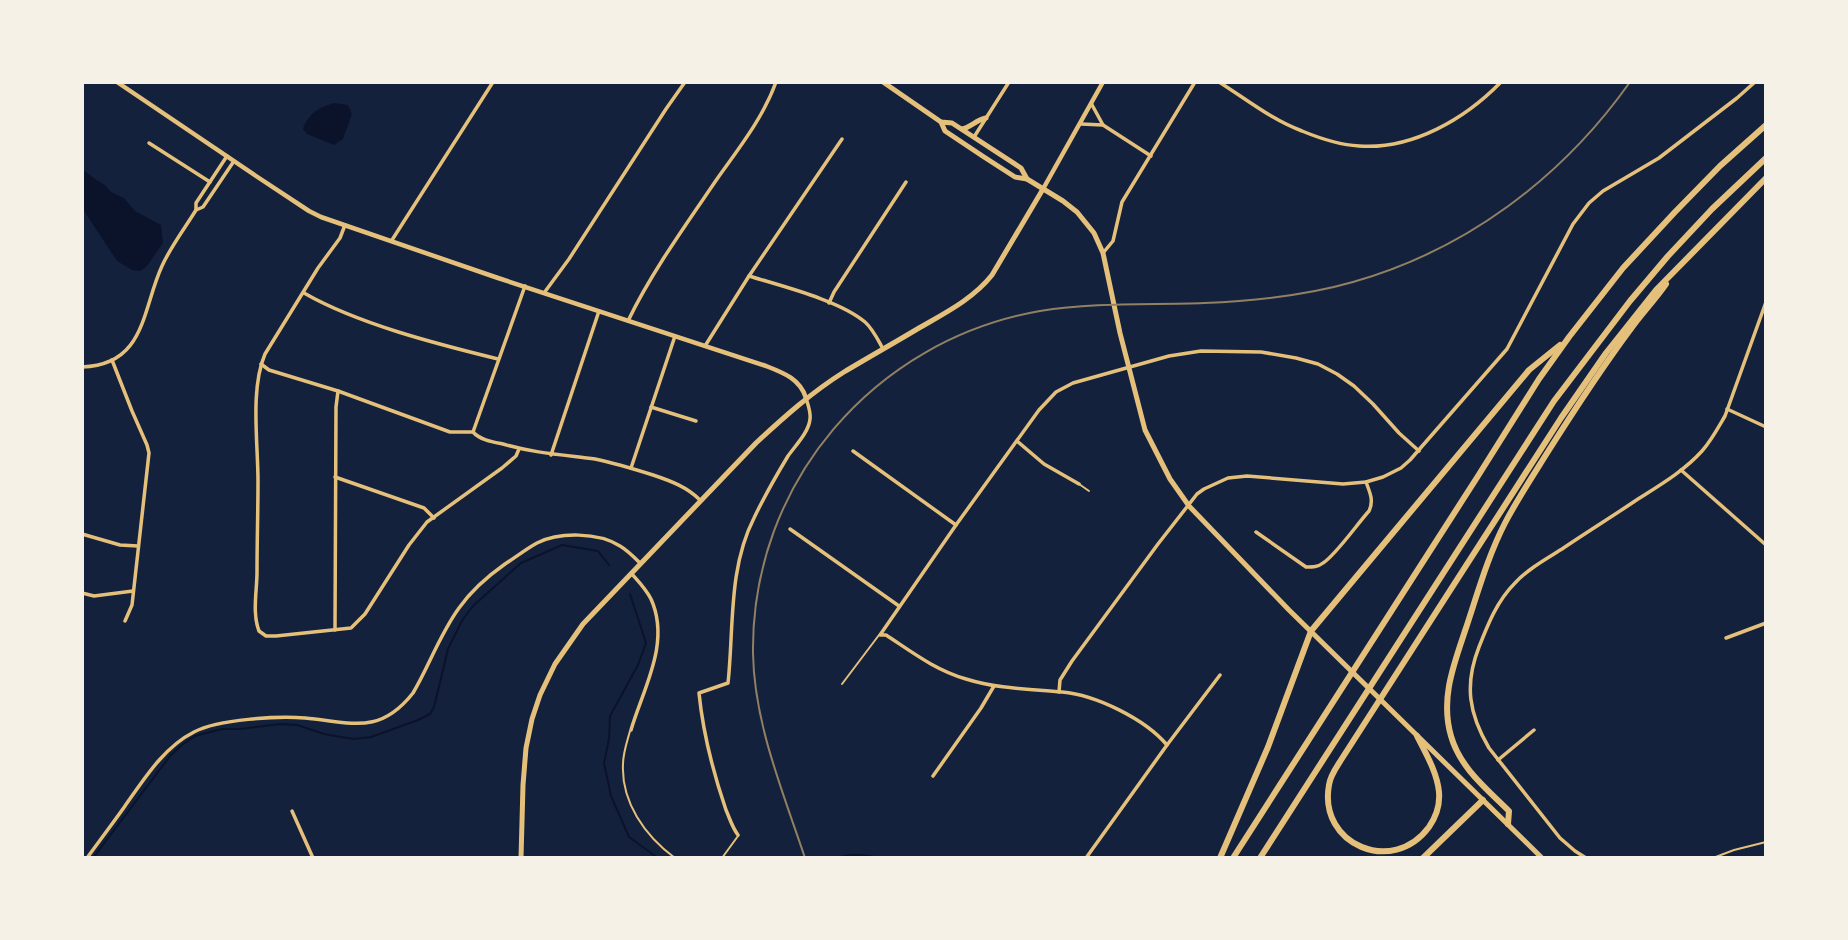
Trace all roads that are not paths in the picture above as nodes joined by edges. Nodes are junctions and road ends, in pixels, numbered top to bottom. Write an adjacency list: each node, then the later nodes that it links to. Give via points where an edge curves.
1 (117, 82): 22 (street)
2 (493, 82): 33 (street)
3 (685, 82): 39 (street)
4 (776, 82): 43 (street, via 760,116)
5 (883, 82): 14 (main road)
6 (1009, 82): 13 (street)
7 (1103, 82): 12 (street)
8 (1195, 82): 23 (street)
9 (1219, 82): 10 (street, via 1300,131 1359,146 1392,144 1443,126)
10 (1501, 82)
11 (1755, 82): 63 (street, via 1659,158 1589,203 1573,224 1507,349)
12 (1091, 103): 15 (street); 16 (street)
13 (986, 118): 18 (main road); 19 (street)
14 (941, 122): 18 (main road); 27 (main road, via 945,131 1014,177)
15 (1081, 124): 16 (street); 30 (street)
16 (1103, 125): 23 (street)
17 (1766, 125): 45 (highway, via 1675,212)
18 (962, 130): 19 (main road)
19 (974, 138): 27 (main road, via 1021,168)
20 (842, 139): 36 (street)
21 (149, 143): 28 (street)
22 (227, 156): 25 (street); 28 (street)
23 (1151, 156): 34 (street, via 1122,202 1112,241)
24 (1766, 158): 114 (highway, via 1668,256 1554,401)
25 (234, 161): 31 (street, via 203,207); 32 (street, via 309,211)
26 (1766, 178): 35 (highway)
27 (1027, 179): 30 (main road)
28 (210, 182): 31 (street)
29 (906, 182): 41 (street)
30 (1044, 189): 34 (main road, via 1077,212); 47 (main road, via 985,284)
31 (196, 210): 49 (street, via 163,263 137,337)
32 (345, 225): 33 (street); 38 (street)
33 (392, 240): 37 (street)
34 (1103, 253): 52 (main road)
35 (1675, 271): 97 (highway, via 1587,380 1340,760 1328,795 1333,821 1348,840 1373,851 1390,851 1423,836 1433,821 1439,800 1437,781); 103 (highway, via 1570,417 1504,525 1449,679 1446,706 1453,742 1472,774 1509,811)
36 (749, 276): 41 (street); 46 (street)
37 (525, 286): 39 (street); 48 (street)
38 (304, 293): 48 (street, via 375,323); 50 (street)
39 (544, 293): 42 (street)
40 (1766, 302): 56 (street)
41 (829, 303): 47 (street, via 863,321)
42 (599, 311): 43 (street); 64 (street)
43 (628, 321): 44 (street)
44 (675, 336): 46 (street); 55 (street)
45 (1569, 337): 88 (highway, via 1529,370); 113 (highway)
46 (705, 346): 54 (street, via 787,374)
47 (883, 349): 54 (main road)
48 (498, 359): 59 (street)
49 (112, 360): 51 (street); 79 (street, via 149,453)
50 (261, 364): 53 (street); 87 (street, via 257,392 259,631 267,636)
51 (82, 367)
52 (1129, 368): 60 (street, via 1056,392); 63 (street, via 1201,351 1261,352 1318,364 1354,386); 72 (main road, via 1145,430)
53 (338, 391): 59 (street, via 450,432); 67 (street)
54 (806, 398): 71 (main road); 104 (street, via 809,425 753,519 743,546 732,608 728,683 699,693 713,768)
55 (651, 407): 57 (street); 65 (street)
56 (1727, 410): 58 (street); 66 (street, via 1703,450)
57 (696, 421)
58 (1766, 427)
59 (473, 432): 61 (street)
60 (1017, 441): 69 (street, via 1044,464); 74 (street)
61 (519, 449): 64 (street); 73 (street, via 502,468)
62 (853, 451): 74 (street)
63 (1419, 451): 68 (street, via 1392,473)
64 (551, 455): 65 (street)
65 (631, 468): 71 (street, via 678,484)
66 (1681, 470): 78 (street); 99 (street, via 1524,574 1499,602 1476,653 1470,695 1475,723)
67 (335, 477): 73 (street, via 425,508); 87 (street)
68 (1366, 482): 72 (street, via 1237,476 1204,489); 76 (street, via 1372,496 1369,511 1329,558 1315,567 1306,567)
69 (1079, 484): 70 (lane)
70 (1089, 491)
71 (701, 500): 80 (main road)
72 (1189, 506): 88 (main road); 94 (street, via 1072,661 1060,680)
73 (434, 518): 87 (street, via 409,545 355,625)
74 (956, 525): 84 (street)
75 (790, 529): 84 (street)
76 (1256, 532)
77 (82, 534): 79 (street)
78 (1766, 545)
79 (139, 546): 82 (street)
80 (640, 563): 81 (main road); 106 (street, via 619,545 599,538 566,535 537,543 465,600 413,693 396,710 364,723 280,718 197,730 151,770)
81 (631, 573): 95 (street, via 651,600 658,639); 108 (main road, via 576,631 540,695 525,760)
82 (133, 591): 83 (street); 85 (street)
83 (82, 593)
84 (899, 606): 89 (street)
85 (125, 621)
86 (1766, 623): 90 (street)
87 (335, 631)
88 (1311, 631): 97 (main road); 112 (highway)
89 (880, 635): 92 (lane); 93 (street, via 943,671)
90 (1726, 638)
91 (1220, 675): 98 (street)
92 (842, 684)
93 (994, 686): 94 (street); 100 (street)
94 (1059, 692): 98 (street, via 1101,702)
95 (631, 730): 109 (lane, via 622,767 624,783 646,832)
96 (1534, 730): 99 (street)
97 (1417, 736): 101 (main road)
98 (1167, 745): 111 (street)
99 (1498, 760): 117 (street, via 1560,838)
100 (933, 776)
101 (1483, 800): 103 (main road); 115 (highway)
102 (292, 810): 107 (street)
103 (1508, 824): 116 (main road)
104 (738, 835): 110 (lane)
105 (1766, 842): 118 (lane)
106 (87, 858)
107 (313, 858)
108 (521, 858)
109 (675, 858)
110 (722, 858)
111 (1086, 858)
112 (1220, 858)
113 (1233, 858)
114 (1260, 858)
115 (1423, 858)
116 (1542, 858)
117 (1586, 858)
118 (1713, 858)

